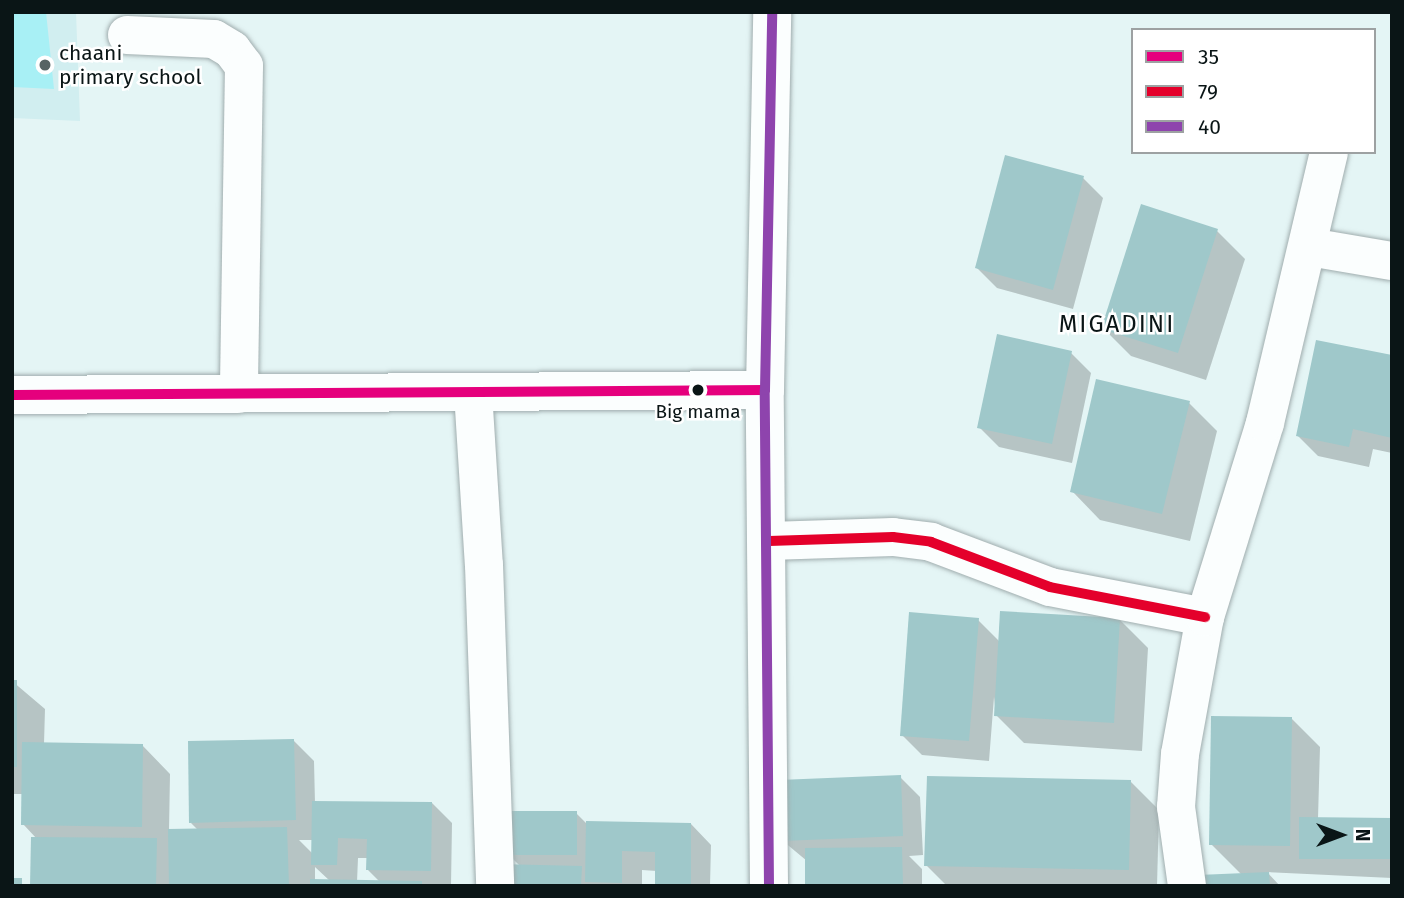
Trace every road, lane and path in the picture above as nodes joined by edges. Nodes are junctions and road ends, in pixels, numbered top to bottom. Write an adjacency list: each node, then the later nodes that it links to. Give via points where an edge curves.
1 (772, 12): 6 (street)
2 (127, 35): 8 (street, via 214,39 232,50 244,66)
3 (1329, 154): 4 (street)
4 (1309, 247): 5 (street); 11 (street, via 1265,423)
5 (1392, 261)
6 (765, 390): 7 (street); 10 (street)
7 (474, 392): 8 (street); 12 (street)
8 (239, 394): 9 (street)
9 (12, 395)
10 (769, 541): 11 (street, via 893,537 931,542 1050,587); 13 (street)
11 (1205, 617): 14 (street, via 1180,754 1176,807)
12 (495, 886)
13 (769, 886)
14 (1187, 886)

